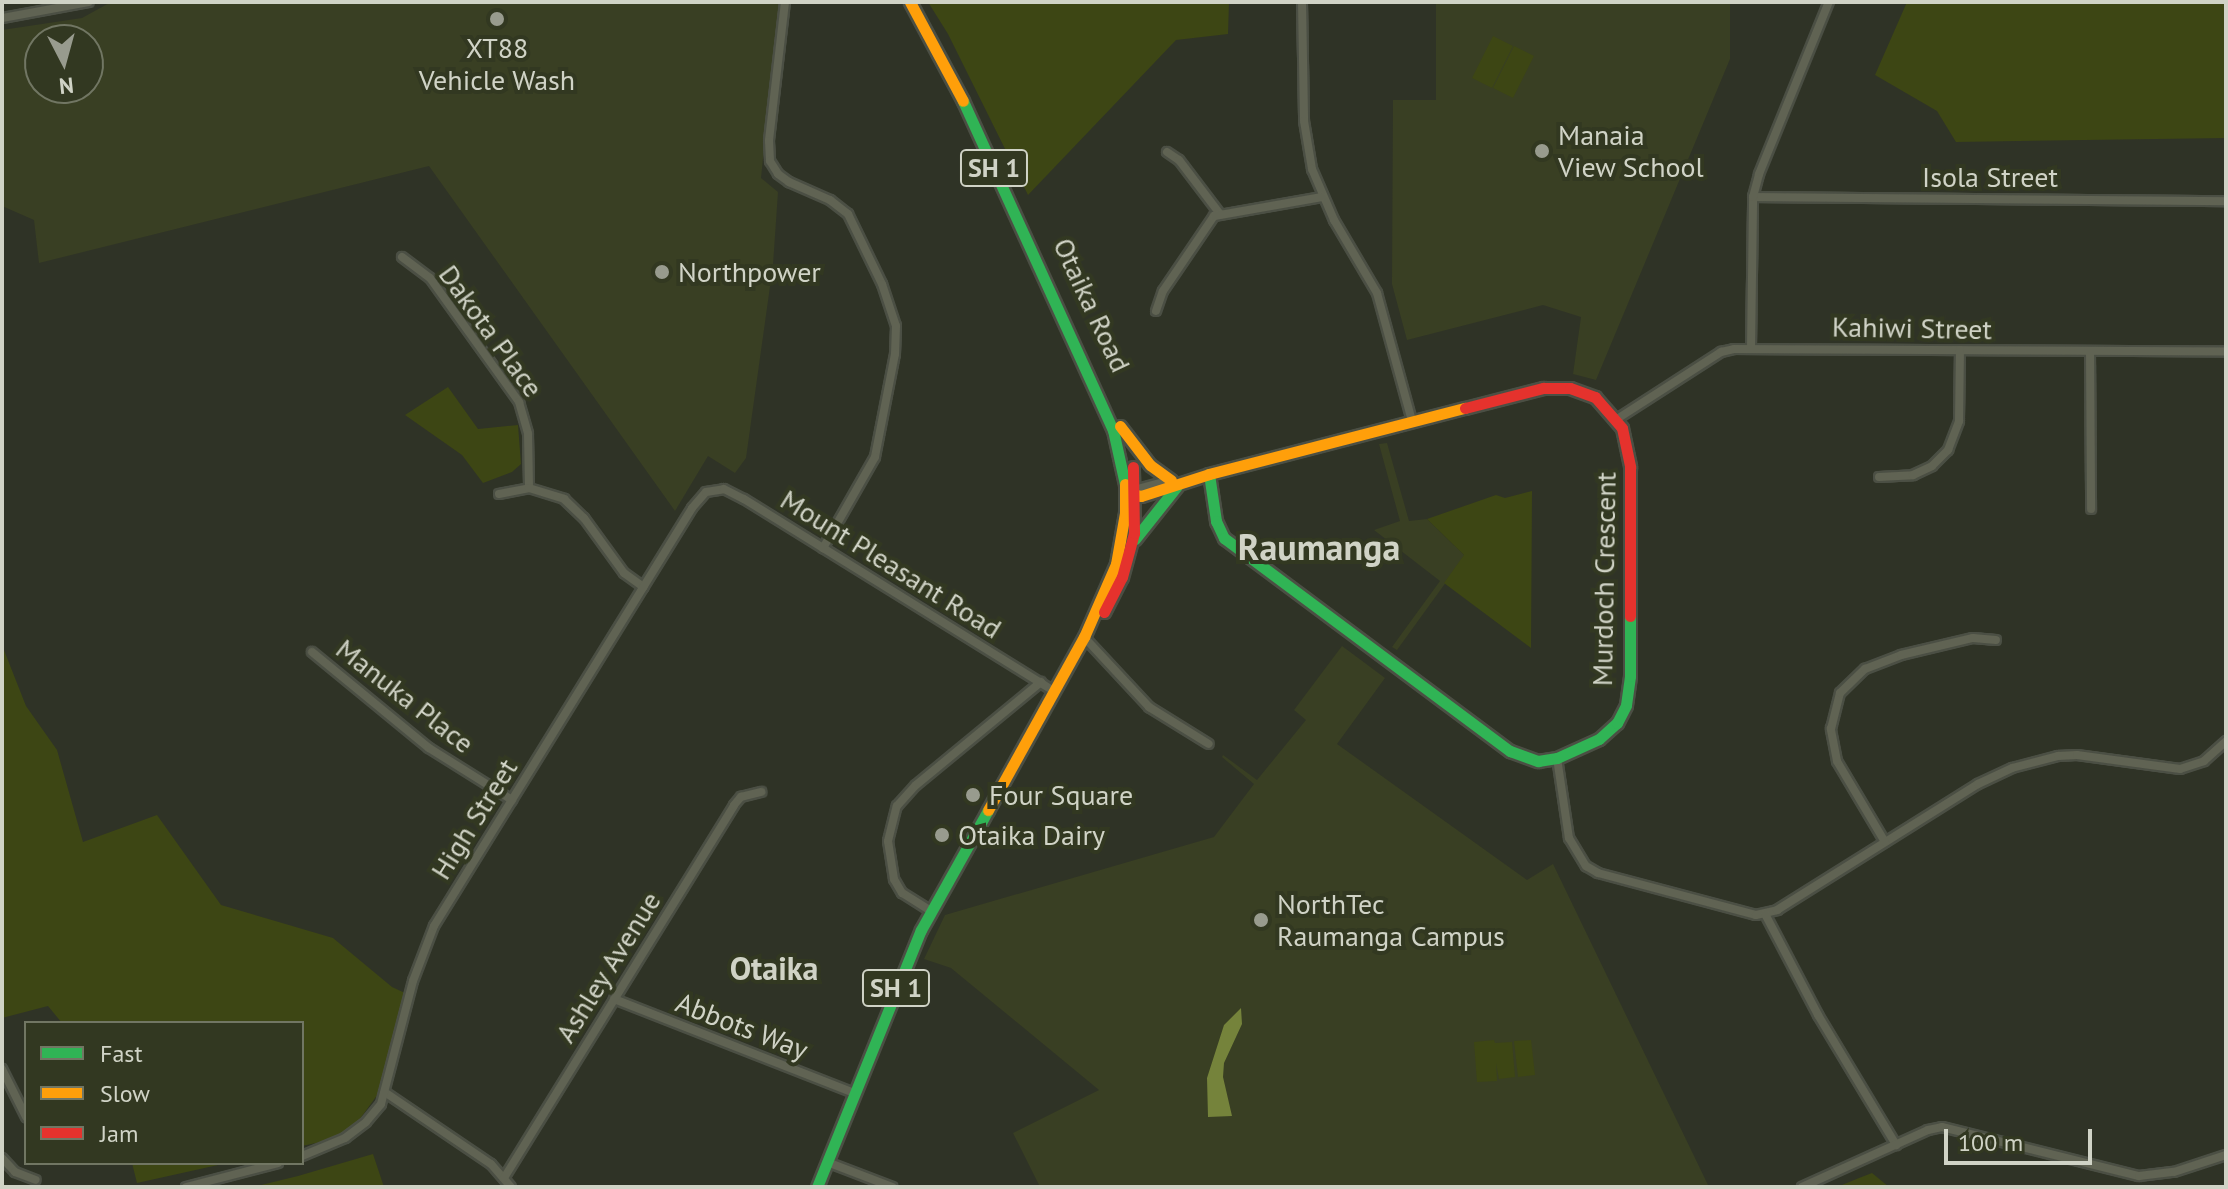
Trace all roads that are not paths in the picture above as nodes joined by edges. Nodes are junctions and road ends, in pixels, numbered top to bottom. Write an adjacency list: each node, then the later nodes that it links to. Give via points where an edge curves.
1 (89, 2): 7 (street)
2 (785, 2): 31 (street, via 770,161 783,178 848,214 896,326 875,457)
3 (910, 2): 26 (main road, Otaika Road / SH 1, via 973,121 1113,430)
4 (919, 2): 21 (main road, Otaika Road / SH 1, via 981,121)
5 (1302, 2): 9 (street, via 1304,121)
6 (1829, 2): 10 (street)
7 (2, 18)
8 (1167, 152): 12 (street)
9 (1322, 197): 12 (street); 20 (street, via 1377,293)
10 (1753, 197): 11 (street, Isola Street); 15 (street)
11 (2226, 201)
12 (1220, 214): 14 (street, via 1208,220)
13 (402, 257): 25 (street, Dakota Place, via 430,278 519,402 528,434)
14 (1156, 311)
15 (1751, 348): 16 (street, Kahiwi Street); 19 (street, Kahiwi Street, via 1721,352)
16 (1960, 350): 17 (street, Kahiwi Street); 23 (street, via 1959,421 1948,450 1923,471)
17 (2090, 351): 18 (street, Kahiwi Street); 29 (street)
18 (2226, 352)
19 (1617, 419): 20 (main road, via 1595,397 1551,388); 40 (main road, Murdoch Crescent, via 1630,467 1629,694 1609,732)
20 (1412, 421): 22 (main road)
21 (1120, 426): 24 (main road, via 1150,465); 26 (main road, Otaika Road / SH 1)
22 (1209, 474): 24 (main road); 40 (main road, via 1224,538 1510,751 1538,761)
23 (1879, 477)
24 (1174, 483): 26 (main road); 30 (main road)
25 (529, 488): 27 (street); 32 (street, via 572,505 624,573)
26 (1132, 492): 30 (main road, Otaika Road / SH 1); 33 (main road, Otaika Road / SH 1, via 1116,564)
27 (499, 494)
28 (701, 495): 31 (street, Mount Pleasant Road, via 718,489 731,492); 32 (street, High Street)
29 (2091, 509)
30 (1132, 544): 33 (main road, Otaika Road / SH 1, via 1117,589)
31 (823, 548): 36 (street, Mount Pleasant Road)
32 (643, 587): 42 (street, High Street)
33 (1084, 637): 37 (main road, Otaika Road / SH 1); 39 (street, via 1149,707)
34 (1996, 640): 43 (street, via 1973,638 1901,655 1865,669 1840,693 1831,729 1837,761)
35 (312, 652): 42 (street, Manuka Place, via 429,748)
36 (1041, 682): 37 (street, Mount Pleasant Road); 44 (street, via 897,806 888,841 894,879 907,897)
37 (1054, 691): 44 (main road, Otaika Road / SH 1)
38 (2226, 741): 43 (street, via 2204,761 2180,769 2092,755 2038,760 1978,784)
39 (1209, 744)
40 (1557, 758): 45 (street, via 1569,838 1586,866 1749,915)
41 (761, 792): 46 (street, Ashley Avenue, via 741,797 734,805)
42 (512, 800): 48 (street, High Street, via 427,940)
43 (1885, 842): 45 (street)
44 (931, 911): 49 (main road, Otaika Road / SH 1)
45 (1765, 914): 51 (street)
46 (614, 999): 49 (street, Abbots Way); 57 (street, Ashley Avenue)
47 (2, 1069): 50 (street)
48 (386, 1093): 52 (street, High Street, via 356,1131); 57 (street)
49 (854, 1093): 55 (main road, Otaika Road / SH 1)
50 (24, 1113)
51 (1896, 1145): 53 (street, via 1942,1127 2152,1176); 63 (street)
52 (304, 1155)
53 (2226, 1155)
54 (2, 1158): 58 (street, via 15,1172)
55 (827, 1162): 61 (main road, Otaika Road / SH 1); 62 (street)
56 (270, 1165): 59 (street)
57 (504, 1178): 60 (street)
58 (36, 1180)
59 (186, 1187)
60 (511, 1187)
61 (817, 1187)
62 (892, 1187)
63 (1802, 1187)

